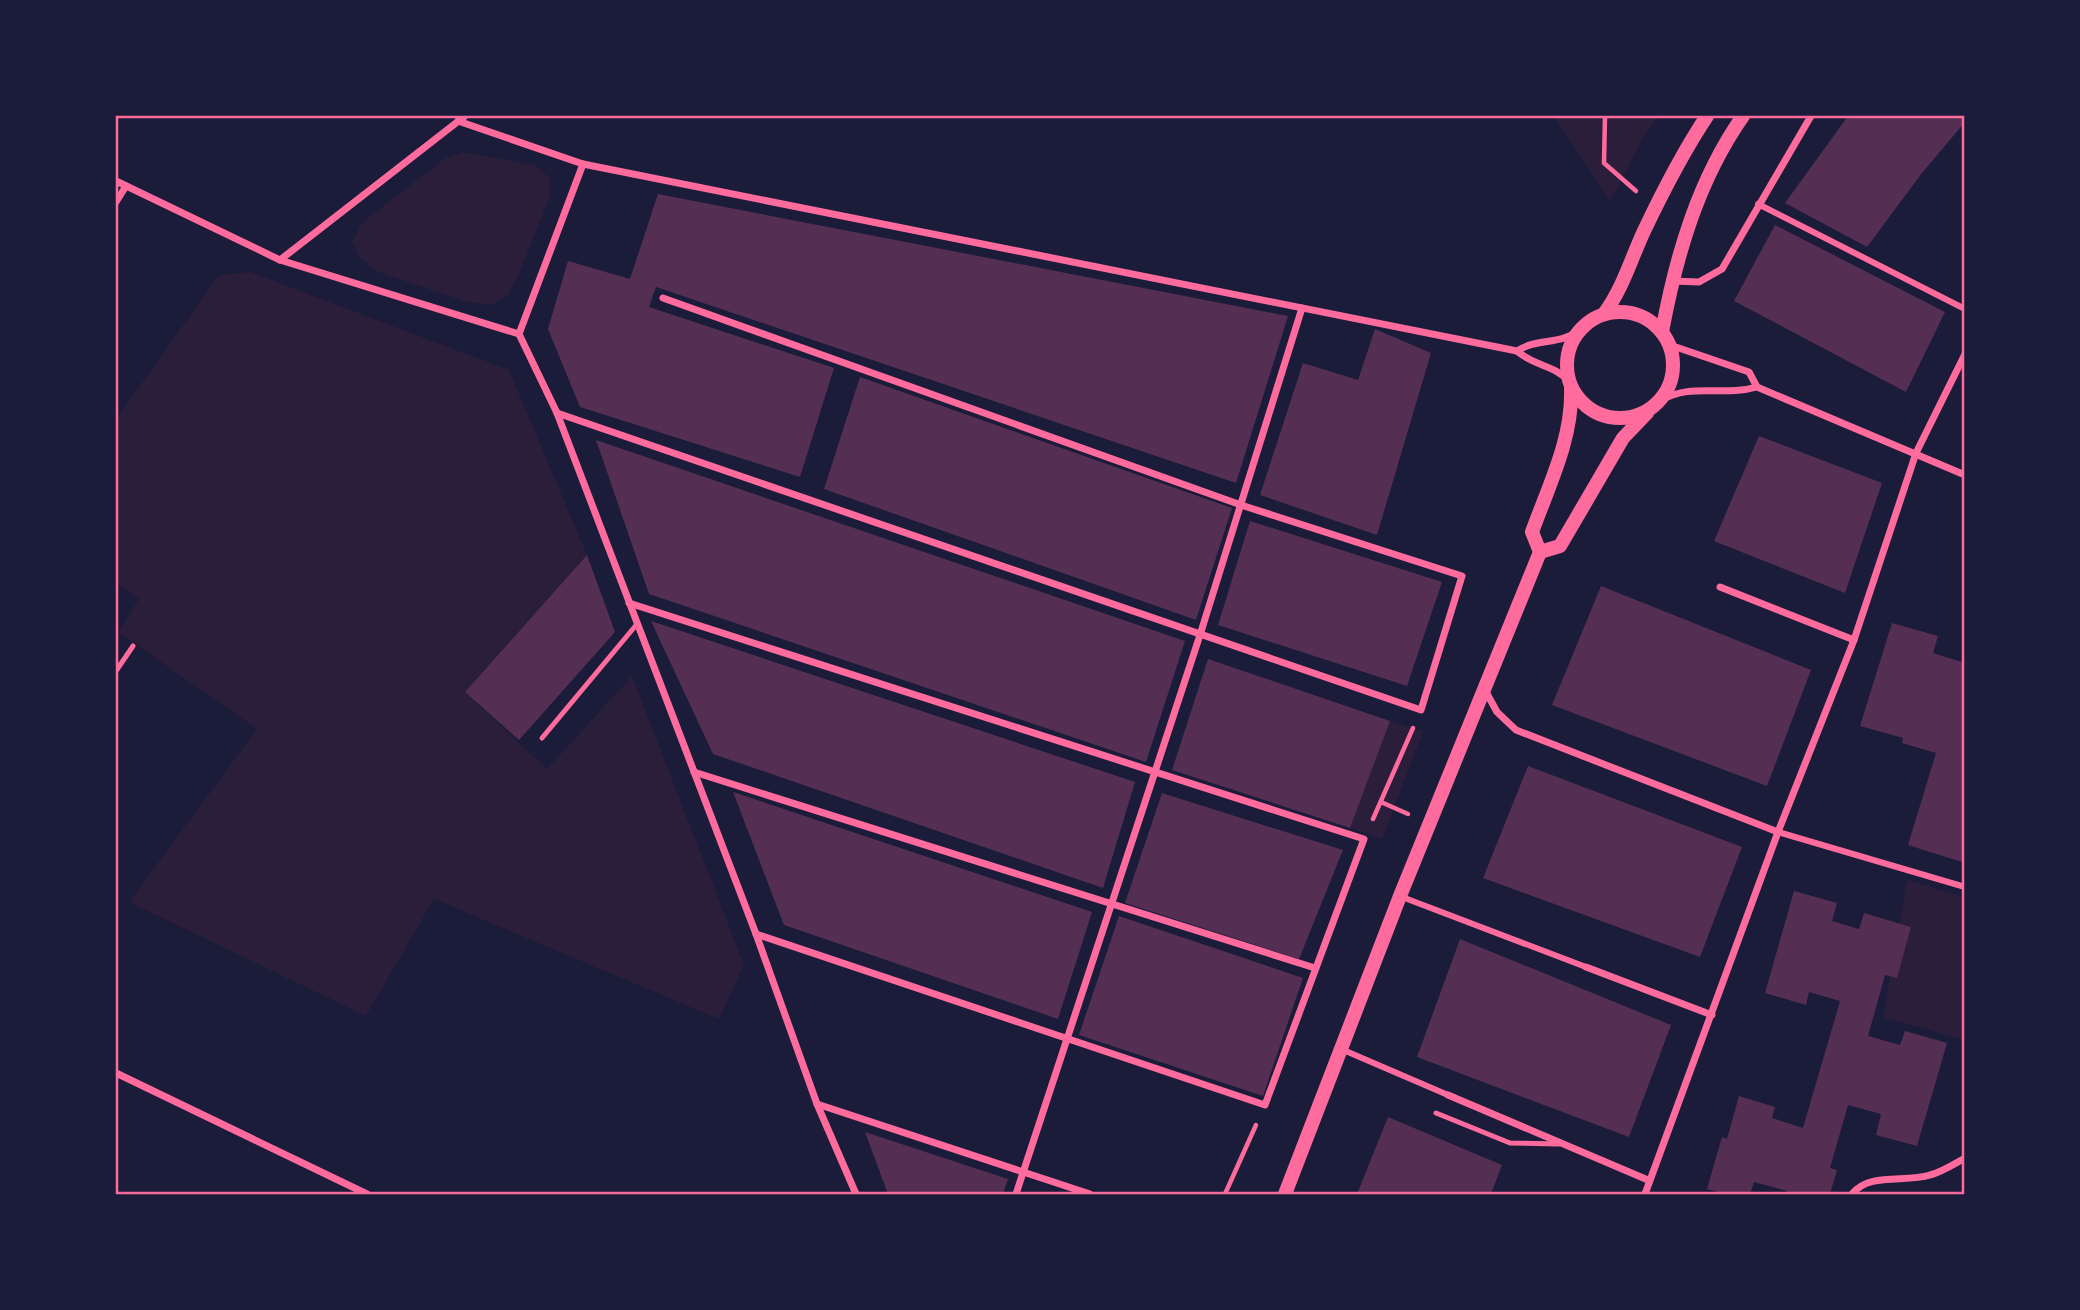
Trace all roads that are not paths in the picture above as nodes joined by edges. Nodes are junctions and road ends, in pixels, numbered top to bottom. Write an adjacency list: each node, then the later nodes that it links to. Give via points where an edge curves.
1 (465, 116): 5 (street)
2 (1707, 116): 16 (main road, via 1686,148 1619,293)
3 (1743, 116): 12 (main road, via 1726,139 1687,226)
4 (1811, 116): 10 (street)
5 (458, 121): 6 (street); 11 (street)
6 (583, 164): 14 (street); 18 (street)
7 (116, 181): 8 (street)
8 (126, 187): 9 (street); 11 (street)
9 (116, 202)
10 (1758, 204): 12 (street, via 1722,269 1699,282); 15 (street)
11 (279, 260): 18 (street)
12 (1672, 281): 19 (main road)
13 (663, 299): 28 (street)
14 (1302, 308): 20 (street); 28 (street)
15 (1965, 309)
16 (1604, 314): 17 (main road); 19 (main road, via 1642,316)
17 (1579, 331): 20 (street, via 1557,342 1527,344); 22 (main road, via 1567,358)
18 (519, 334): 25 (street)
19 (1666, 339): 23 (street, via 1749,372); 24 (main road, via 1673,375)
20 (1517, 351): 22 (street, via 1527,360 1559,371)
21 (1965, 354): 26 (street)
22 (1570, 385): 24 (main road, via 1591,410 1604,416 1634,417); 29 (main road, via 1572,413 1566,438 1532,532)
23 (1757, 387): 24 (street, via 1744,391 1688,389); 26 (street)
24 (1654, 406): 29 (main road, via 1623,438 1560,546)
25 (557, 413): 31 (street); 33 (street)
26 (1916, 453): 27 (street); 34 (street)
27 (1965, 475)
28 (1241, 505): 33 (street); 33 (street, via 1462,576 1421,710)
29 (1540, 552): 37 (main road)
30 (1720, 587): 34 (street)
31 (629, 603): 32 (street); 40 (street)
32 (637, 624): 38 (lane); 39 (street)
33 (1200, 635): 40 (street)
34 (1854, 640): 41 (street)
35 (134, 646): 36 (lane)
36 (116, 671)
37 (1485, 690): 41 (street, via 1497,712 1516,730); 43 (main road)
38 (542, 738)
39 (694, 772): 44 (street); 45 (street)
40 (1155, 772): 44 (street); 47 (street, via 1364,839)
41 (1778, 832): 42 (street); 48 (street)
42 (1965, 887)
43 (1400, 896): 46 (street); 50 (main road)
44 (1112, 904): 47 (street); 49 (street)
45 (756, 934): 49 (street); 53 (street)
46 (1586, 967): 48 (street)
47 (1315, 968): 49 (street, via 1265,1105)
48 (1712, 1015): 58 (street)
49 (1070, 1038): 57 (street)
50 (1341, 1049): 52 (street); 63 (main road)
51 (116, 1073): 59 (street)
52 (1448, 1094): 55 (street)
53 (817, 1104): 57 (street); 60 (street)
54 (1436, 1113): 55 (lane, via 1510,1143)
55 (1566, 1144): 58 (street)
56 (1965, 1158): 65 (street, via 1931,1175 1900,1181 1877,1179)
57 (1023, 1172): 61 (street); 62 (street)
58 (1648, 1180): 64 (street)
59 (367, 1195)
60 (856, 1195)
61 (1016, 1195)
62 (1090, 1195)
63 (1285, 1195)
64 (1645, 1195)
65 (1852, 1195)

